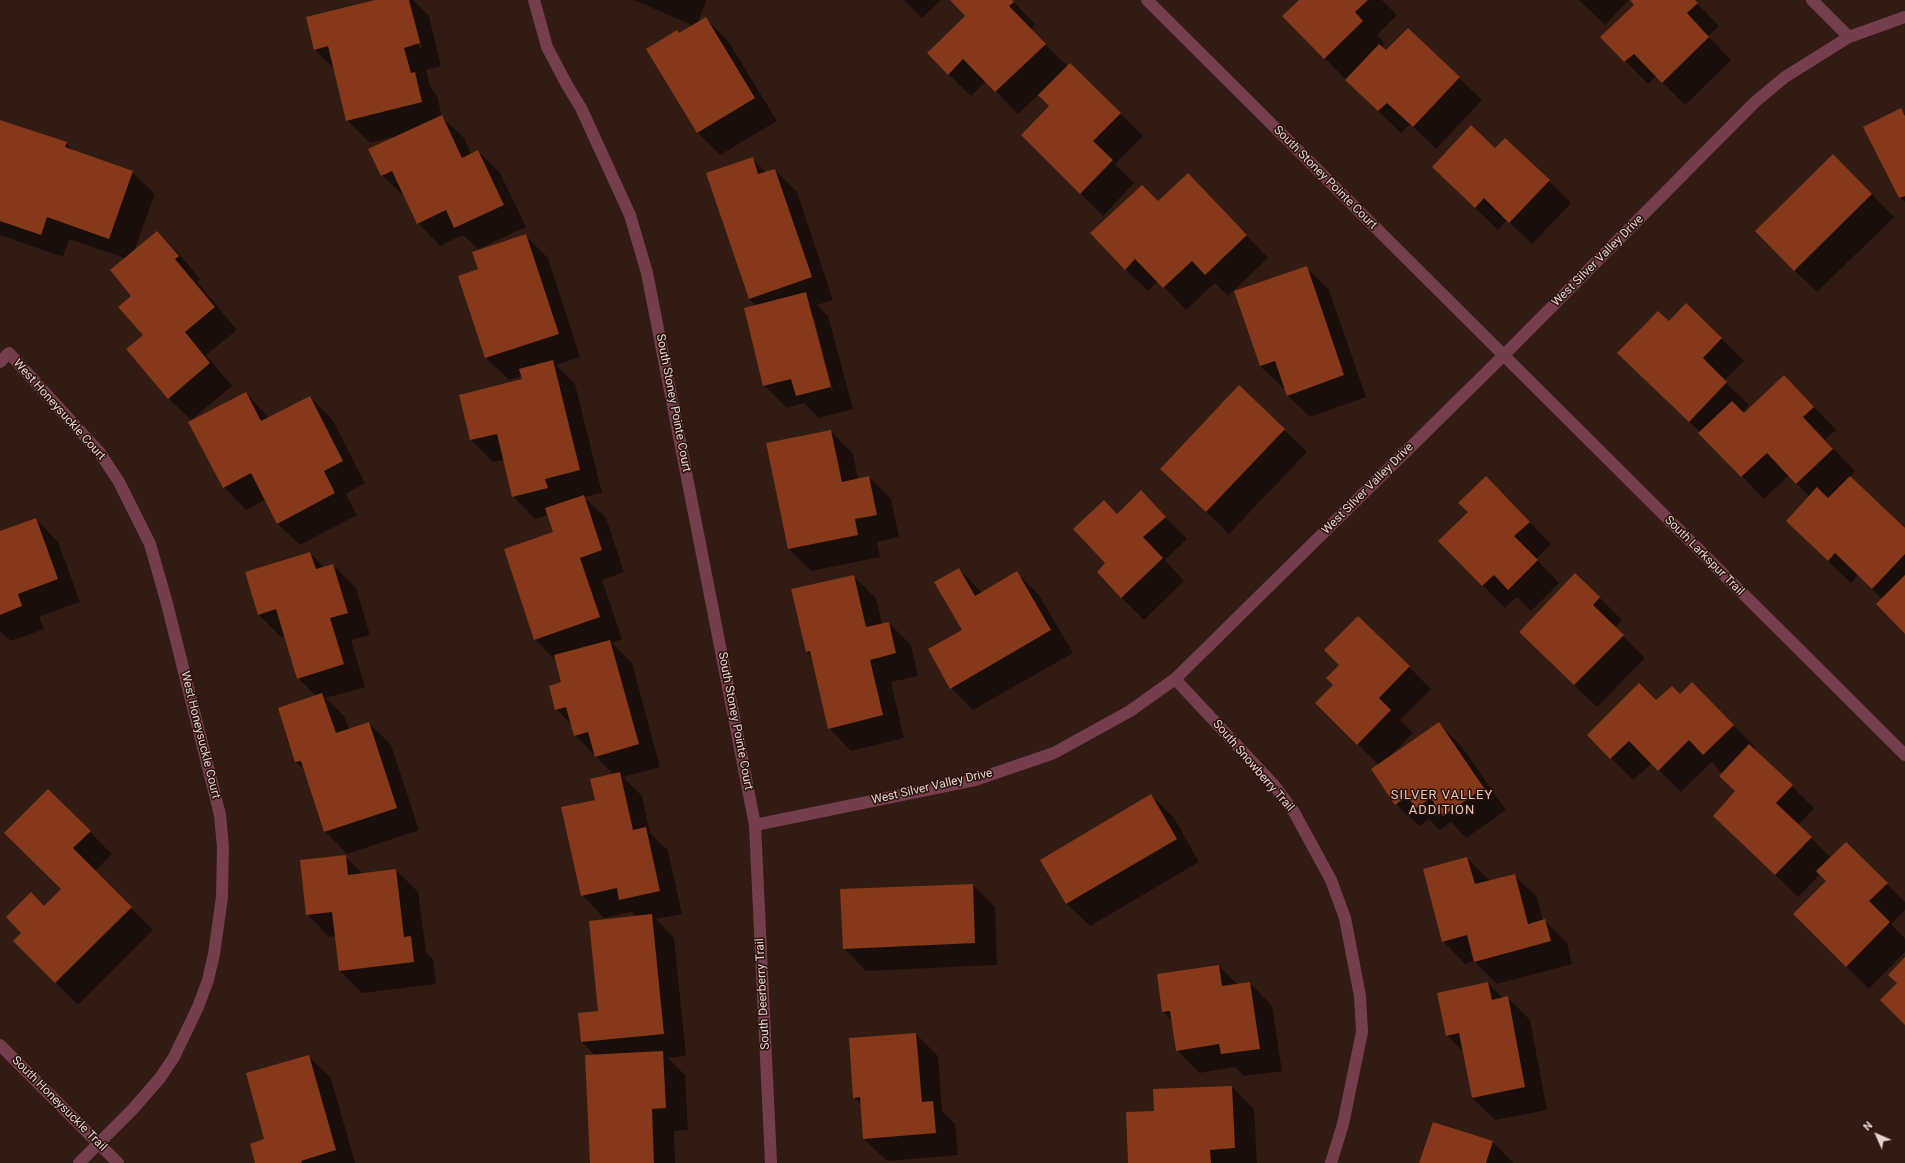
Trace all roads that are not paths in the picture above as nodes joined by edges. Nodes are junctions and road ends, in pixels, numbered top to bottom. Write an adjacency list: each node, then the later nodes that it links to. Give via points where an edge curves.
1 (534, 0): 10 (street, South Stoney Pointe Court, via 548,47 566,85 581,108 630,215 647,274)
2 (1147, 0): 6 (street, South Stoney Pointe Court)
3 (1812, 0): 5 (street)
4 (1905, 17): 5 (street, West Silver Valley Drive)
5 (1849, 37): 6 (street, West Silver Valley Drive, via 1785,77 1755,102)
6 (1504, 356): 8 (street, West Silver Valley Drive); 9 (street, South Larkspur Trail)
7 (0, 362): 12 (street, West Honeysuckle Court, via 9,354 100,453 119,482 150,544 220,815 223,847 222,897 208,980 174,1057 160,1078)
8 (1175, 679): 10 (street, West Silver Valley Drive, via 1130,711 1054,754 975,780); 16 (street, South Snowberry Trail, via 1274,785 1294,812 1331,880 1345,918 1360,996 1362,1032 1343,1124)
9 (1905, 755)
10 (755, 825): 15 (street, South Deerberry Trail)
11 (0, 1045): 12 (street, South Honeysuckle Trail)
12 (99, 1143): 13 (street); 14 (street, South Honeysuckle Trail)
13 (79, 1163)
14 (118, 1163)
15 (771, 1163)
16 (1332, 1163)

